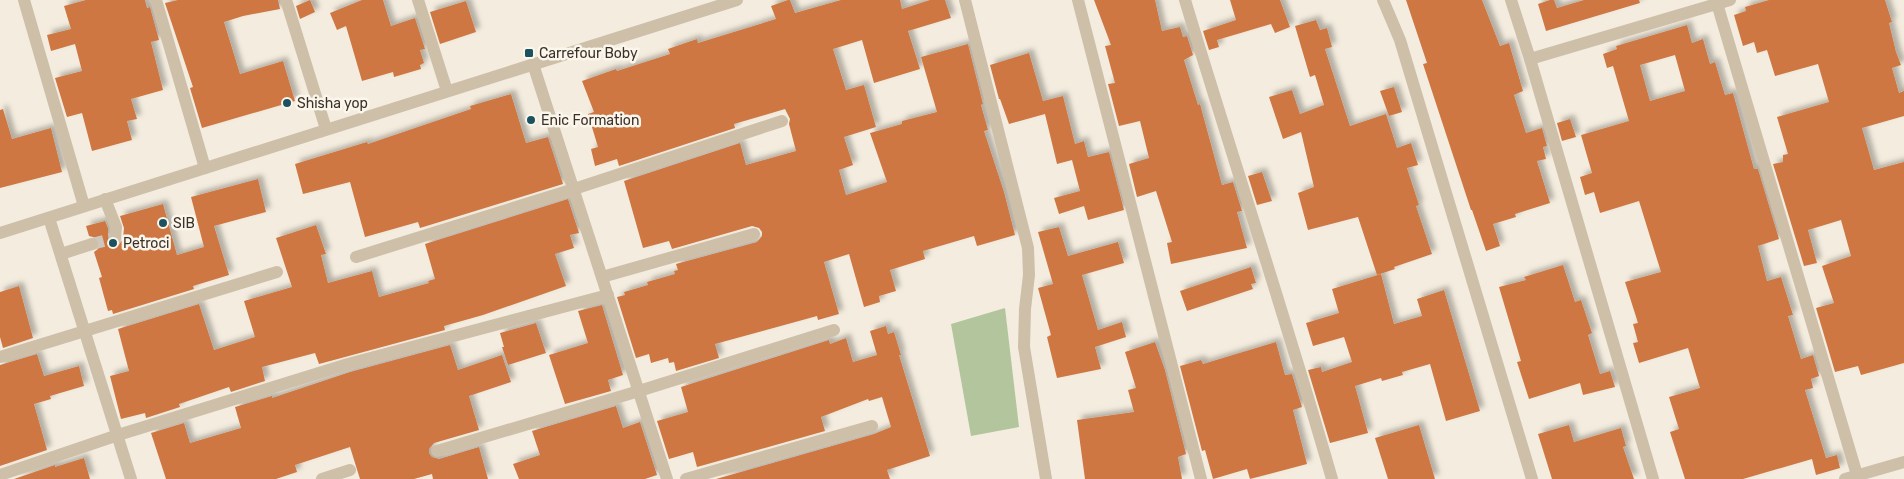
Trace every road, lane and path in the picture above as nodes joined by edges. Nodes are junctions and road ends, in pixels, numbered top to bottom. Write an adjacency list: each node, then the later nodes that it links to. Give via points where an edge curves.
1 (24, 0): 21 (street)
2 (156, 0): 18 (street)
3 (286, 0): 17 (street)
4 (418, 0): 15 (street)
5 (738, 0): 14 (street)
6 (965, 0): 47 (street, via 1028,248 1024,346)
7 (1078, 0): 48 (street)
8 (1185, 0): 49 (street)
9 (1383, 0): 50 (street, via 1400,40)
10 (1511, 0): 13 (street)
11 (1730, 0): 12 (street)
12 (1717, 2): 13 (street); 42 (street)
13 (1530, 59): 51 (street)
14 (533, 64): 15 (street); 19 (street)
15 (448, 91): 17 (street)
16 (782, 121): 19 (street)
17 (326, 130): 18 (street)
18 (205, 168): 20 (street)
19 (574, 189): 28 (street); 30 (street)
20 (105, 199): 21 (street); 25 (street, via 116,227)
21 (84, 206): 22 (street)
22 (49, 218): 23 (street); 27 (street)
23 (0, 233)
24 (754, 234): 30 (street)
25 (115, 238)
26 (92, 244): 27 (street)
27 (61, 254): 33 (street)
28 (356, 256)
29 (277, 272): 33 (street)
30 (602, 277): 31 (street)
31 (608, 295): 35 (street); 37 (street, via 348,364)
32 (834, 330): 35 (street)
33 (85, 332): 34 (street); 37 (street)
34 (0, 357)
35 (639, 391): 38 (street); 45 (street)
36 (872, 426): 46 (street)
37 (118, 435): 41 (street); 43 (street)
38 (437, 451)
39 (1904, 462): 42 (street)
40 (350, 470): 44 (street)
41 (0, 475)
42 (1851, 477)
43 (131, 479)
44 (322, 479)
45 (667, 479)
46 (686, 479)
47 (1046, 479)
48 (1201, 479)
49 (1332, 479)
50 (1532, 479)
51 (1653, 479)

